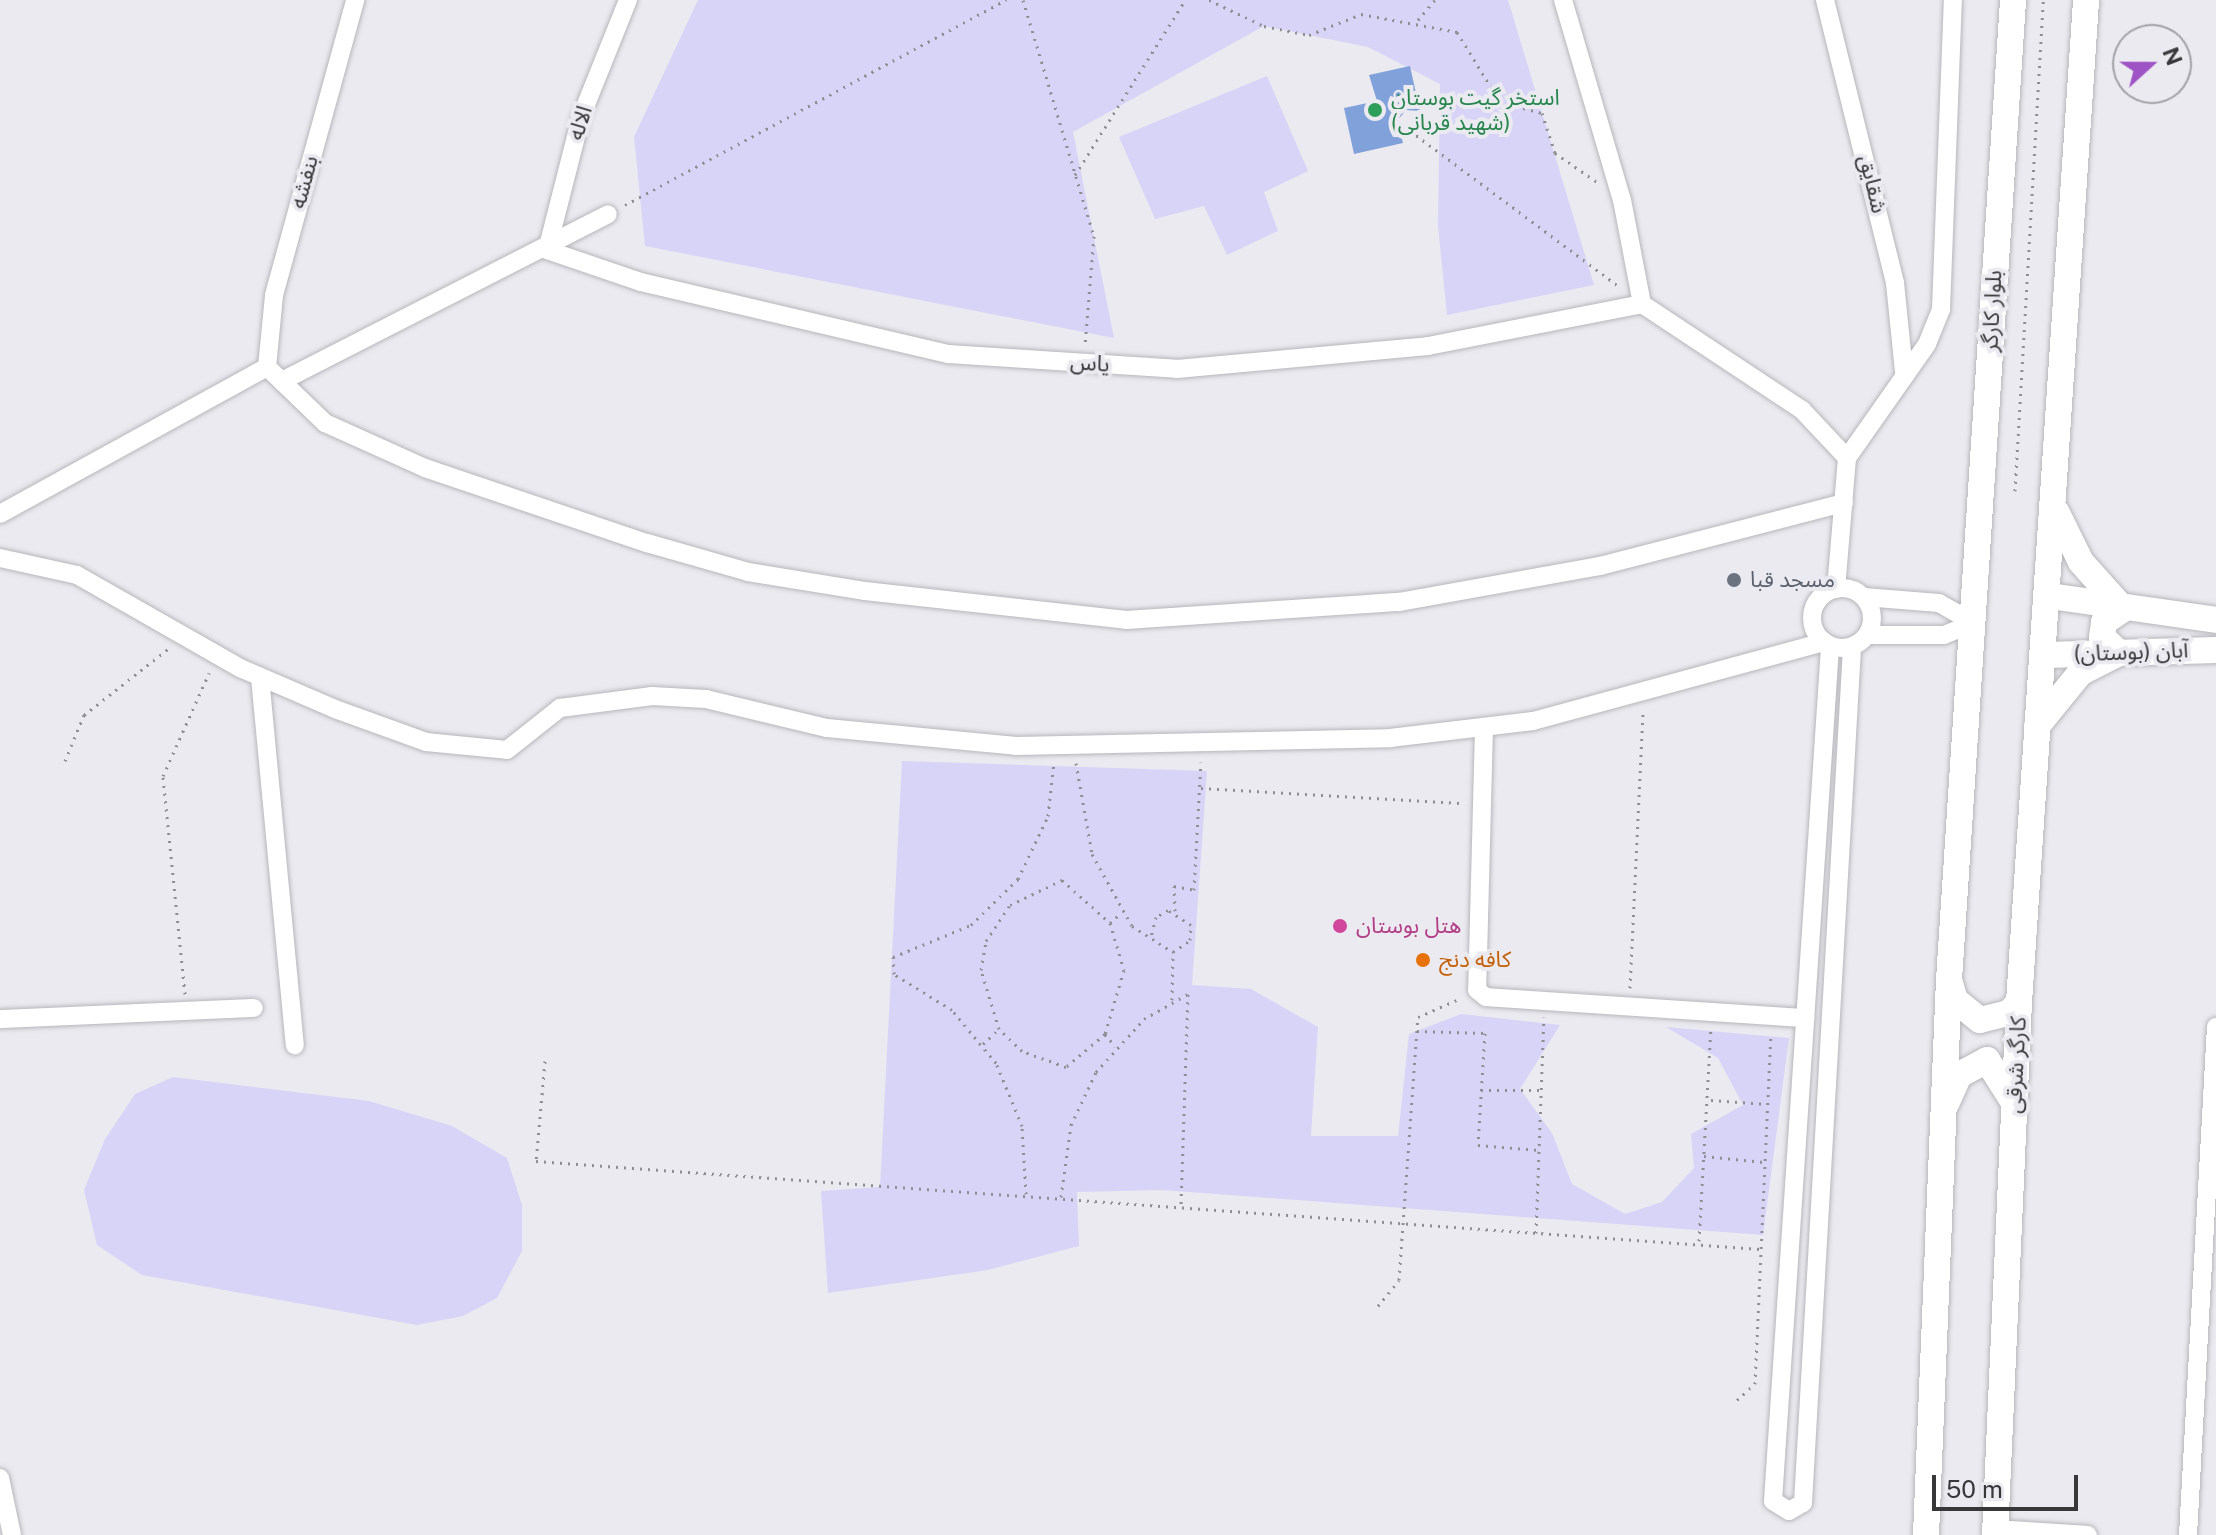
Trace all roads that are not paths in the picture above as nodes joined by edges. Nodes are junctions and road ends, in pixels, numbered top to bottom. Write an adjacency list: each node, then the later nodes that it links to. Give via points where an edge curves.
1 (355, 0): 11 (street, بنفشه, via 274,295)
2 (628, 0): 9 (street, الاله, via 581,117)
3 (1563, 0): 10 (street, via 1622,200)
4 (1825, 0): 12 (street, شقایق, via 1895,283)
5 (1953, 0): 12 (street, via 1941,309)
6 (2013, 0): 24 (main road, بلوار کارگر)
7 (2086, 0): 16 (main road)
8 (608, 214): 9 (street)
9 (547, 250): 10 (street, یاس, via 833,332 948,354 1177,369 1309,363); 13 (street)
10 (1642, 304): 14 (street, via 1802,410)
11 (267, 367): 13 (street); 17 (street)
12 (1904, 372): 14 (street)
13 (282, 381): 15 (street, via 325,423 425,468 748,572 865,591 1126,620 1429,597 1600,566)
14 (1847, 458): 15 (street)
15 (1844, 503): 19 (street)
16 (2055, 510): 20 (main road); 22 (main road, via 2081,562)
17 (0, 514)
18 (0, 558): 30 (street, via 77,575)
19 (1836, 589): 21 (street); 26 (street, via 1814,608 1813,627)
20 (2050, 596): 22 (main road, آبان (بوستان)); 29 (main road, کارگر شرقی)
21 (1864, 597): 24 (street, via 1939,603); 25 (street, via 1872,616)
22 (2123, 609): 23 (main road, آبان (بوستان)); 28 (main road, via 2104,622 2102,637)
23 (2216, 620)
24 (1974, 623): 25 (street, via 1944,635); 33 (main road)
25 (1859, 641): 26 (street); 36 (street, via 1803,1503 1789,1511 1773,1501)
26 (1827, 644): 32 (street, via 1643,695); 36 (street)
27 (2216, 650): 28 (main road, آبان (بوستان))
28 (2119, 653): 29 (main road, آبان (بوستان)); 31 (main road, via 2080,673)
29 (2046, 655): 31 (main road, کارگر شرقی)
30 (260, 677): 32 (street, via 426,742 507,750 560,708 652,696 886,736 1053,745 1390,738); 39 (street)
31 (2037, 726): 34 (main road, کارگر شرقی)
32 (1484, 728): 36 (street, via 1477,803 1477,990 1545,1002)
33 (1949, 980): 34 (main road, via 1955,1000 1980,1020 2009,1013); 40 (main road)
34 (2019, 1002): 41 (main road, کارگر شرقی)
35 (254, 1008): 37 (street)
36 (1805, 1018)
37 (0, 1019)
38 (2216, 1027): 42 (street)
39 (295, 1045)
40 (1945, 1107): 41 (main road, via 1959,1075 1987,1060 2007,1083); 46 (main road)
41 (2014, 1109): 44 (main road, کارگر شرقی)
42 (2212, 1180): 48 (street)
43 (0, 1478): 45 (street)
44 (1995, 1532): 47 (street)
45 (12, 1535)
46 (1926, 1535)
47 (2088, 1535)
48 (2188, 1535)

